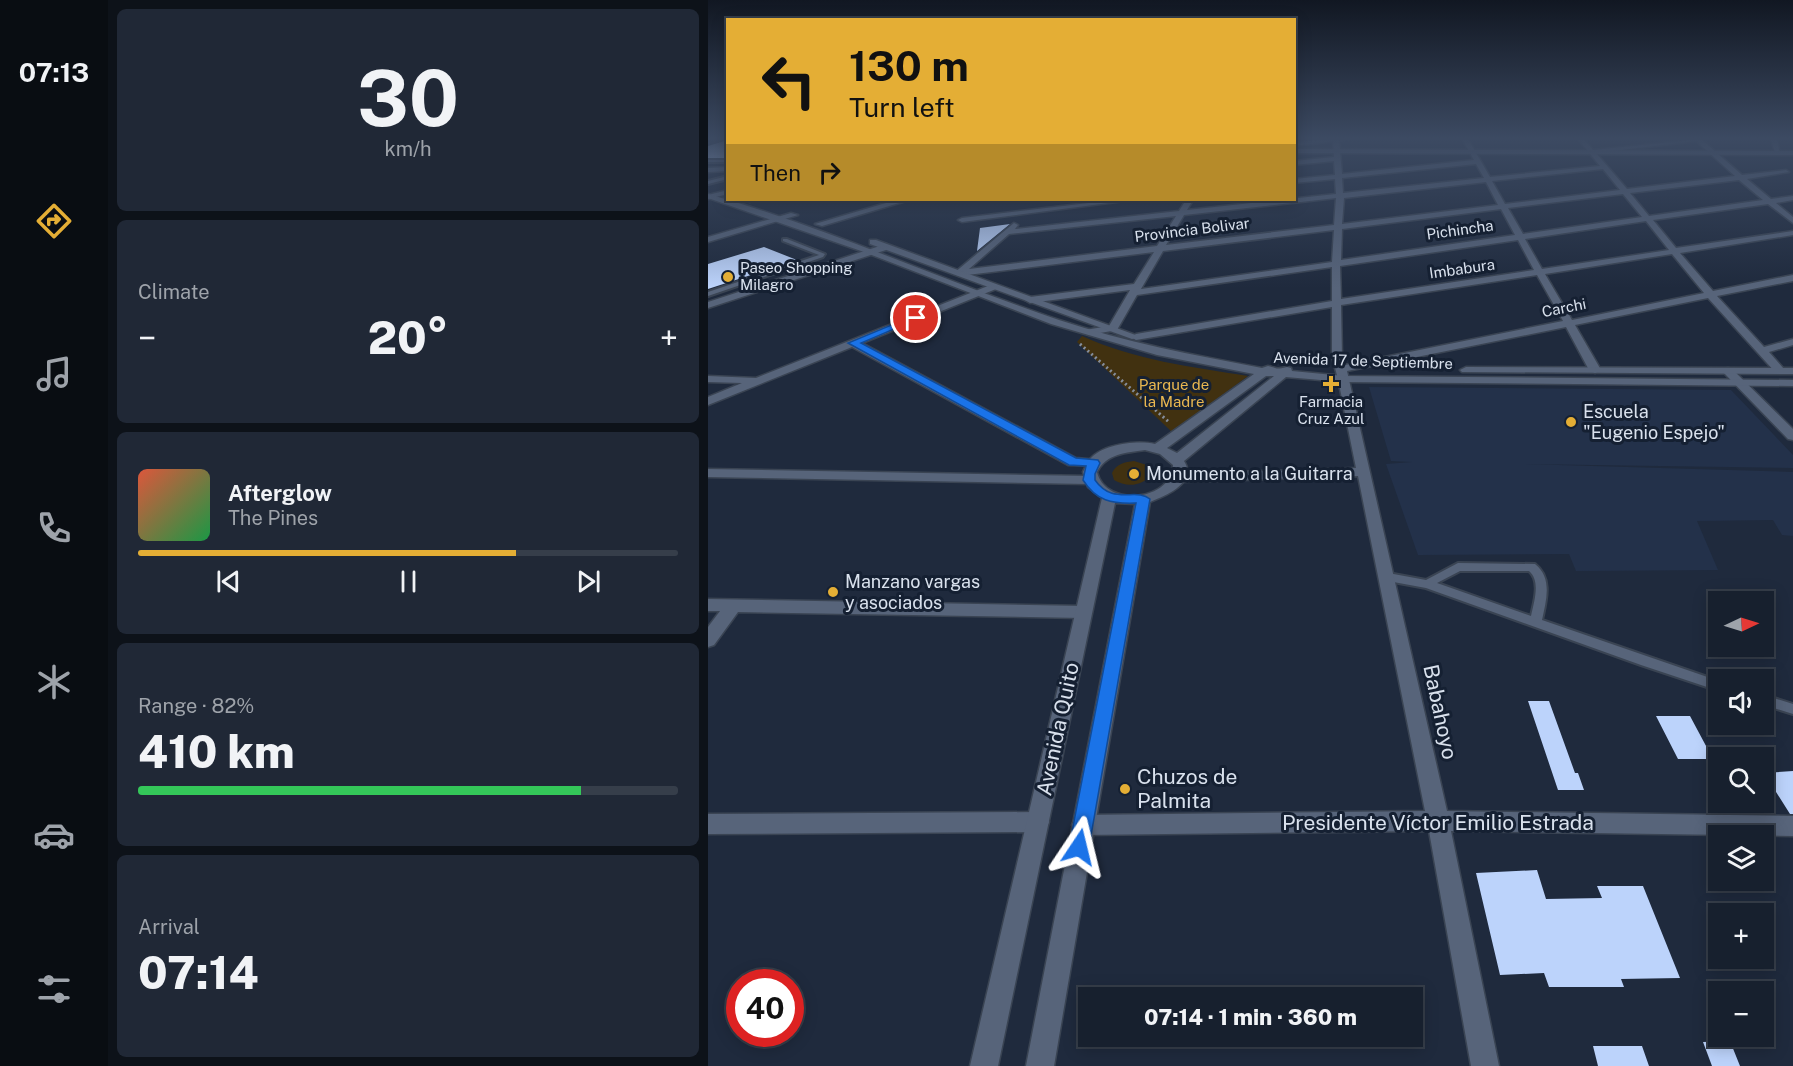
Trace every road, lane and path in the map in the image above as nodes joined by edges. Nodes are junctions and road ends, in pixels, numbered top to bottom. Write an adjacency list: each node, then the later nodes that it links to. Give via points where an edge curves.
1 (1340, 189): 9 (street, Babahoyo)
2 (1407, 189): 9 (street)
3 (1492, 189): 20 (street)
4 (1642, 189): 6 (street, Provincia Bolivar)
5 (1755, 189): 18 (street)
6 (1624, 191): 20 (street, Provincia Bolivar); 25 (street)
7 (726, 192): 8 (street)
8 (708, 196): 26 (street, Avenida 17 de Septiembre)
9 (1340, 196): 17 (street); 30 (street, Babahoyo)
10 (1793, 198): 18 (street, Pichincha)
11 (753, 201): 19 (street)
12 (897, 201): 29 (street)
13 (1038, 201): 22 (street)
14 (1119, 201): 22 (street)
15 (1188, 201): 23 (street)
16 (1296, 201): 23 (street)
17 (1296, 201)
18 (1769, 202): 25 (street, Pichincha); 28 (street)
19 (760, 203)
20 (1502, 206): 30 (street, Provincia Bolivar); 33 (street)
21 (783, 211): 24 (street, Avenida 17 de Septiembre)
22 (1029, 211): 27 (street); 31 (street)
23 (1180, 214): 31 (street); 37 (street)
24 (794, 215): 26 (street); 29 (street, Avenida 17 de Septiembre)
25 (1648, 219): 33 (street, Pichincha); 38 (street)
26 (777, 220): 34 (street); 39 (street, Avenida 17 de Septiembre)
27 (962, 220)
28 (1793, 221)
29 (819, 224): 36 (street, Avenida 17 de Septiembre)
30 (1338, 226): 37 (street, Provincia Bolivar); 40 (street, Babahoyo)
31 (1007, 232): 42 (street)
32 (1793, 233): 38 (street, Imbabura)
33 (1520, 237): 40 (street, Pichincha); 41 (street)
34 (708, 240)
35 (785, 240): 47 (lane, via 822,254)
36 (886, 247): 39 (street); 42 (street, Avenida 17 de Septiembre)
37 (1158, 248): 42 (street, Provincia Bolivar); 45 (street)
38 (1674, 251): 41 (street, Imbabura); 48 (street)
39 (871, 252): 46 (street, Avenida 17 de Septiembre); 51 (street)
40 (1336, 263): 45 (street, Pichincha); 50 (street, Babahoyo)
41 (1540, 272): 50 (street, Imbabura); 53 (street)
42 (959, 273): 44 (street, Avenida 17 de Septiembre)
43 (1793, 278): 48 (street, Carchi)
44 (993, 286): 46 (street); 49 (street, Avenida 17 de Septiembre)
45 (1133, 290): 49 (street, Pichincha); 54 (street)
46 (978, 292): 52 (street, Avenida 17 de Septiembre); 58 (street)
47 (708, 294)
48 (1710, 294): 53 (street, Carchi); 59 (street)
49 (1030, 300): 54 (street, Avenida 17 de Septiembre)
50 (1336, 303): 56 (street, Imbabura); 67 (street, Babahoyo, via 1337,357)
51 (708, 304)
52 (1055, 322): 55 (street, Avenida 17 de Septiembre); 73 (path)
53 (1568, 322): 62 (street); 67 (street, Carchi)
54 (1113, 328): 55 (street); 56 (street, Avenida 17 de Septiembre)
55 (1089, 332): 66 (street, Avenida 17 de Septiembre, via 1157,352)
56 (1136, 337): 60 (street, Avenida 17 de Septiembre)
57 (1793, 342): 59 (street)
58 (853, 343): 69 (street); 77 (street, via 1073,462)
59 (1761, 351): 64 (street)
60 (1274, 364): 61 (street, Avenida 17 de Septiembre); 66 (street)
61 (1287, 370): 66 (street, Avenida 17 de Septiembre); 67 (street, Avenida 17 de Septiembre); 76 (street)
62 (1595, 370): 63 (street, Avenida 17 de Septiembre); 67 (street, Avenida 17 de Septiembre)
63 (1728, 371): 64 (street, Avenida 17 de Septiembre); 70 (street)
64 (1780, 371): 65 (street, Avenida 17 de Septiembre)
65 (1793, 371)
66 (1264, 372): 73 (street)
67 (1343, 374): 70 (street, Avenida 17 de Septiembre); 78 (street, Babahoyo)
68 (708, 379): 69 (street)
69 (761, 380): 72 (street)
70 (1740, 383): 71 (street, Avenida 17 de Septiembre); 74 (street)
71 (1793, 383)
72 (708, 401)
73 (1180, 432): 75 (street)
74 (1793, 436)
75 (1158, 448): 76 (street); 77 (street, via 1116,450)
76 (1177, 460): 80 (street)
77 (1094, 463): 81 (street)
78 (1365, 472): 80 (street); 84 (street, Babahoyo)
79 (708, 473): 81 (street)
80 (1179, 478): 83 (street, via 1168,489)
81 (1089, 480): 82 (street, via 1095,490)
82 (1109, 497): 83 (street); 88 (street, Avenida Quito)
83 (1143, 499): 97 (street)
84 (1388, 578): 85 (lane); 94 (street, Babahoyo)
85 (1428, 584): 89 (lane); 89 (lane, via 1458,567 1531,567 1542,578)
86 (708, 605): 87 (street)
87 (734, 605): 88 (street); 90 (street)
88 (1083, 612): 95 (street, Avenida Quito)
89 (1536, 621): 91 (lane)
90 (708, 640)
91 (1708, 683)
92 (1774, 703): 93 (lane)
93 (1793, 709)
94 (1438, 821): 97 (street, Presidente Víctor Emilio Estrada); 98 (street, Presidente Víctor Emilio Estrada); 101 (street, Babahoyo)
95 (1038, 822): 96 (street); 99 (street, Avenida Quito)
96 (708, 824)
97 (1083, 825): 100 (street)
98 (1793, 826)
99 (984, 1066)
100 (1040, 1066)
101 (1485, 1066)

